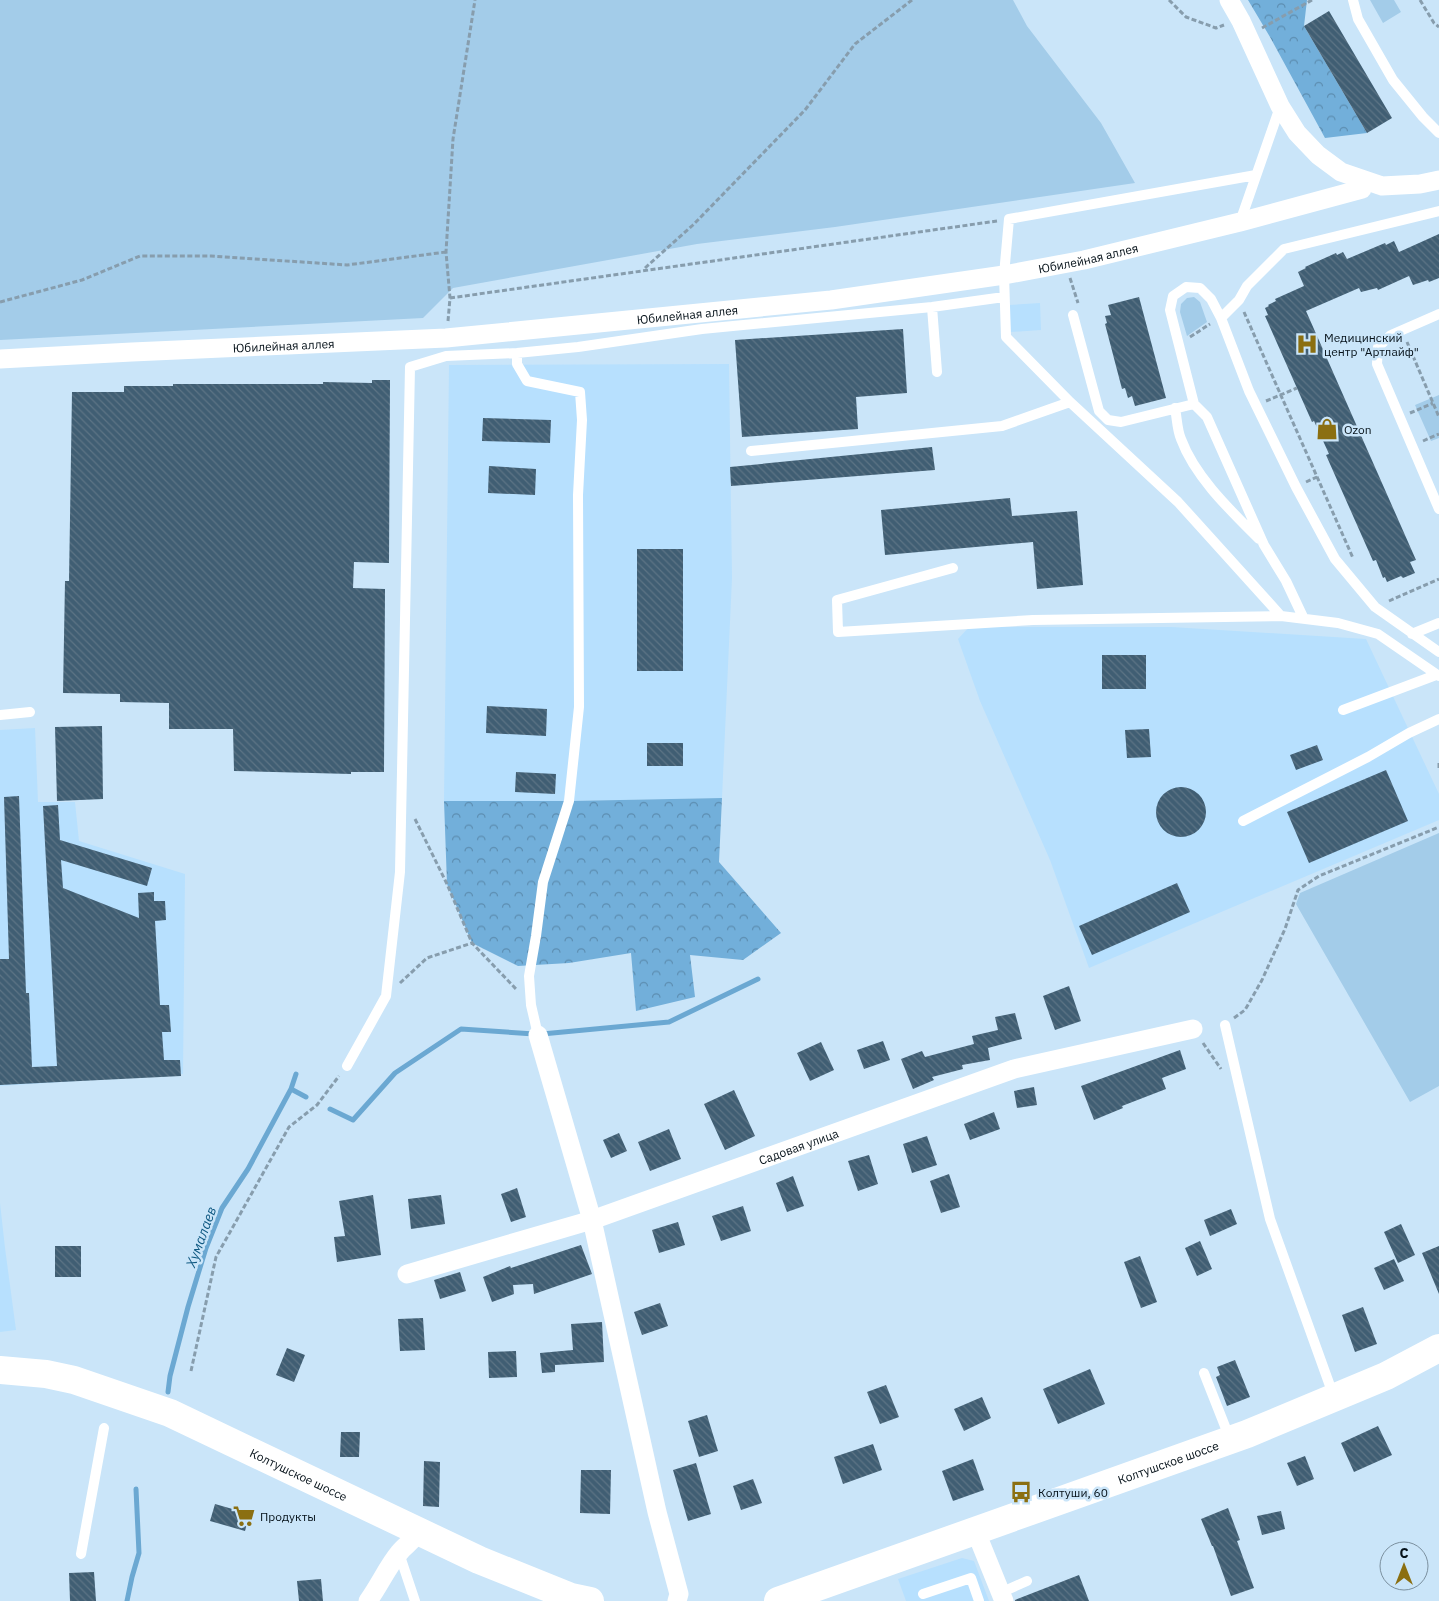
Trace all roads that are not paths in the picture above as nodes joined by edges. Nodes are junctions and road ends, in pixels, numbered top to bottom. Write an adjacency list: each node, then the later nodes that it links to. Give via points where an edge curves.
1 (1229, 0): 3 (street)
2 (1353, 0): 4 (lane, via 1358,19 1394,80)
3 (1280, 106): 5 (lane); 6 (street, via 1297,134 1341,172 1382,186)
4 (1439, 134)
5 (1256, 175): 9 (lane); 10 (lane, via 1009,219)
6 (1439, 180)
7 (1362, 189): 9 (street, Юбилейная аллея)
8 (1439, 211): 15 (lane, via 1284,250 1247,286 1239,300)
9 (1240, 222): 10 (street, Юбилейная аллея)
10 (1004, 275): 11 (lane); 17 (street, Юбилейная аллея, via 831,300 446,338)
11 (1004, 297): 12 (lane); 19 (lane, via 1006,337)
12 (932, 307): 16 (lane, via 702,329); 18 (lane)
13 (1439, 314): 23 (lane, via 1391,335 1378,347 1377,364)
14 (1073, 315): 21 (lane, via 1099,411 1108,420 1121,422)
15 (1221, 318): 20 (lane, via 1211,299 1200,288 1186,288 1173,296 1170,310); 29 (lane, via 1257,406 1335,559 1375,607)
16 (518, 353): 39 (lane, via 517,364 527,380 580,392 582,420 578,495 579,707 569,801 543,882 528,976); 40 (lane, via 446,356 410,367 400,872 386,996)
17 (0, 360)
18 (936, 372)
19 (1070, 402): 22 (lane, via 1002,426); 26 (lane, via 1178,502)
20 (1194, 404): 21 (lane); 24 (lane, via 1207,417)
21 (1175, 408): 24 (lane, via 1181,439 1196,467 1223,502)
22 (751, 451)
23 (1439, 509)
24 (1264, 544): 27 (lane)
25 (953, 568): 26 (lane, via 837,600 838,632 1033,620)
26 (1281, 616): 27 (lane)
27 (1303, 617): 31 (lane, via 1378,634)
28 (1439, 623): 29 (lane)
29 (1412, 634): 30 (lane)
30 (1439, 652)
31 (1438, 675): 32 (lane)
32 (1343, 710)
33 (30, 712): 34 (lane)
34 (0, 715)
35 (1439, 719): 36 (lane)
36 (1242, 821)
37 (1225, 1026): 46 (lane, via 1270,1219)
38 (1193, 1029): 41 (street, Садовая улица, via 1014,1069)
39 (538, 1035): 41 (street)
40 (347, 1066)
41 (592, 1220): 42 (street, Садовая улица); 59 (street, via 657,1512 679,1594)
42 (407, 1274)
43 (1439, 1348): 46 (main road, Колтушское шоссе)
44 (0, 1370): 49 (main road, Колтушское шоссе, via 74,1380 170,1413)
45 (1204, 1373): 48 (lane)
46 (1335, 1398): 48 (main road, Колтушское шоссе)
47 (104, 1428): 52 (lane)
48 (1230, 1439): 50 (main road, Колтушское шоссе)
49 (418, 1532): 51 (street); 58 (main road, Колтушское шоссе, via 536,1584)
50 (976, 1532): 55 (street); 60 (main road, Колтушское шоссе)
51 (399, 1553): 56 (street); 57 (lane)
52 (81, 1554)
53 (1027, 1581): 55 (lane)
54 (923, 1594): 61 (lane, via 971,1578)
55 (1002, 1597)
56 (368, 1601)
57 (415, 1601)
58 (590, 1601)
59 (677, 1601)
60 (778, 1601)
61 (979, 1601)

